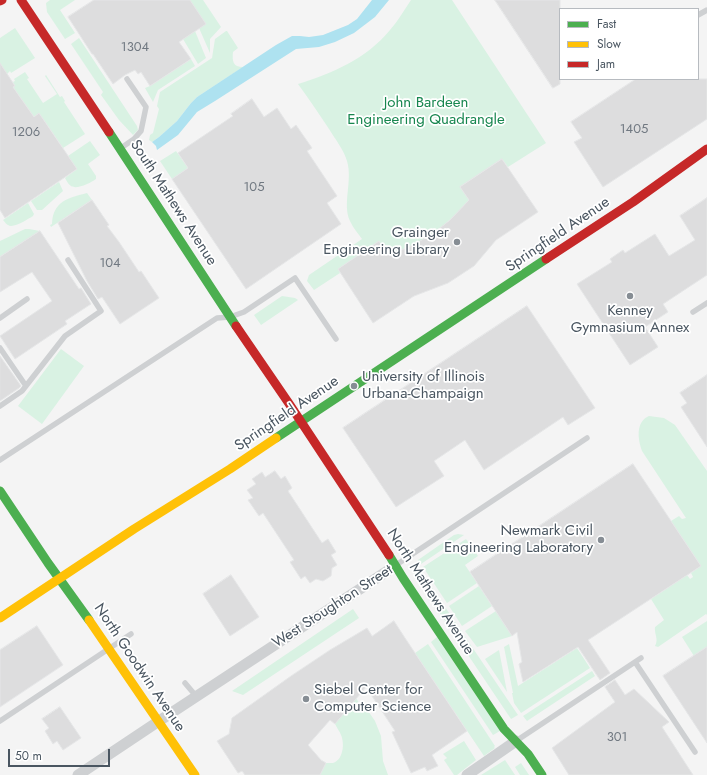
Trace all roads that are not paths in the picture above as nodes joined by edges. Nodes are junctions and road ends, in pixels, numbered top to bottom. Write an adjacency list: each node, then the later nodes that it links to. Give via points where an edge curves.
1 (21, 0): 3 (street, South Mathews Avenue)
2 (127, 79): 3 (lane, via 146,108 142,131)
3 (120, 148): 9 (street, South Mathews Avenue)
4 (707, 149): 15 (street, Springfield Avenue, via 633,202)
5 (68, 260): 13 (lane, via 101,311 65,336)
6 (28, 299): 10 (lane)
7 (707, 303): 8 (lane)
8 (693, 312)
9 (230, 317): 11 (lane, via 244,312 295,278); 15 (street, South Mathews Avenue); 17 (lane, via 217,318)
10 (0, 318)
11 (336, 339)
12 (0, 348): 13 (lane)
13 (26, 386): 14 (lane, via 22,392)
14 (0, 406)
15 (300, 422): 19 (street, North Mathews Avenue); 20 (street, Springfield Avenue)
16 (587, 438): 19 (lane, West Stoughton Street)
17 (0, 460)
18 (0, 491): 20 (street, North Goodwin Avenue)
19 (396, 566): 27 (street, West Stoughton Street); 30 (street, North Mathews Avenue, via 504,729)
20 (60, 578): 21 (street, Springfield Avenue); 23 (street, North Goodwin Avenue)
21 (0, 618)
22 (131, 634): 23 (lane)
23 (109, 649): 28 (lane); 29 (street, North Goodwin Avenue)
24 (641, 658): 25 (lane)
25 (635, 662): 30 (lane); 31 (lane)
26 (185, 683): 27 (lane)
27 (196, 696): 29 (street, West Stoughton Street)
28 (0, 721)
29 (159, 721): 32 (street, West Stoughton Street); 33 (street, North Goodwin Avenue)
30 (516, 741): 34 (street); 35 (street, North Mathews Avenue)
31 (695, 752)
32 (78, 775)
33 (195, 775)
34 (467, 775)
35 (542, 775)

